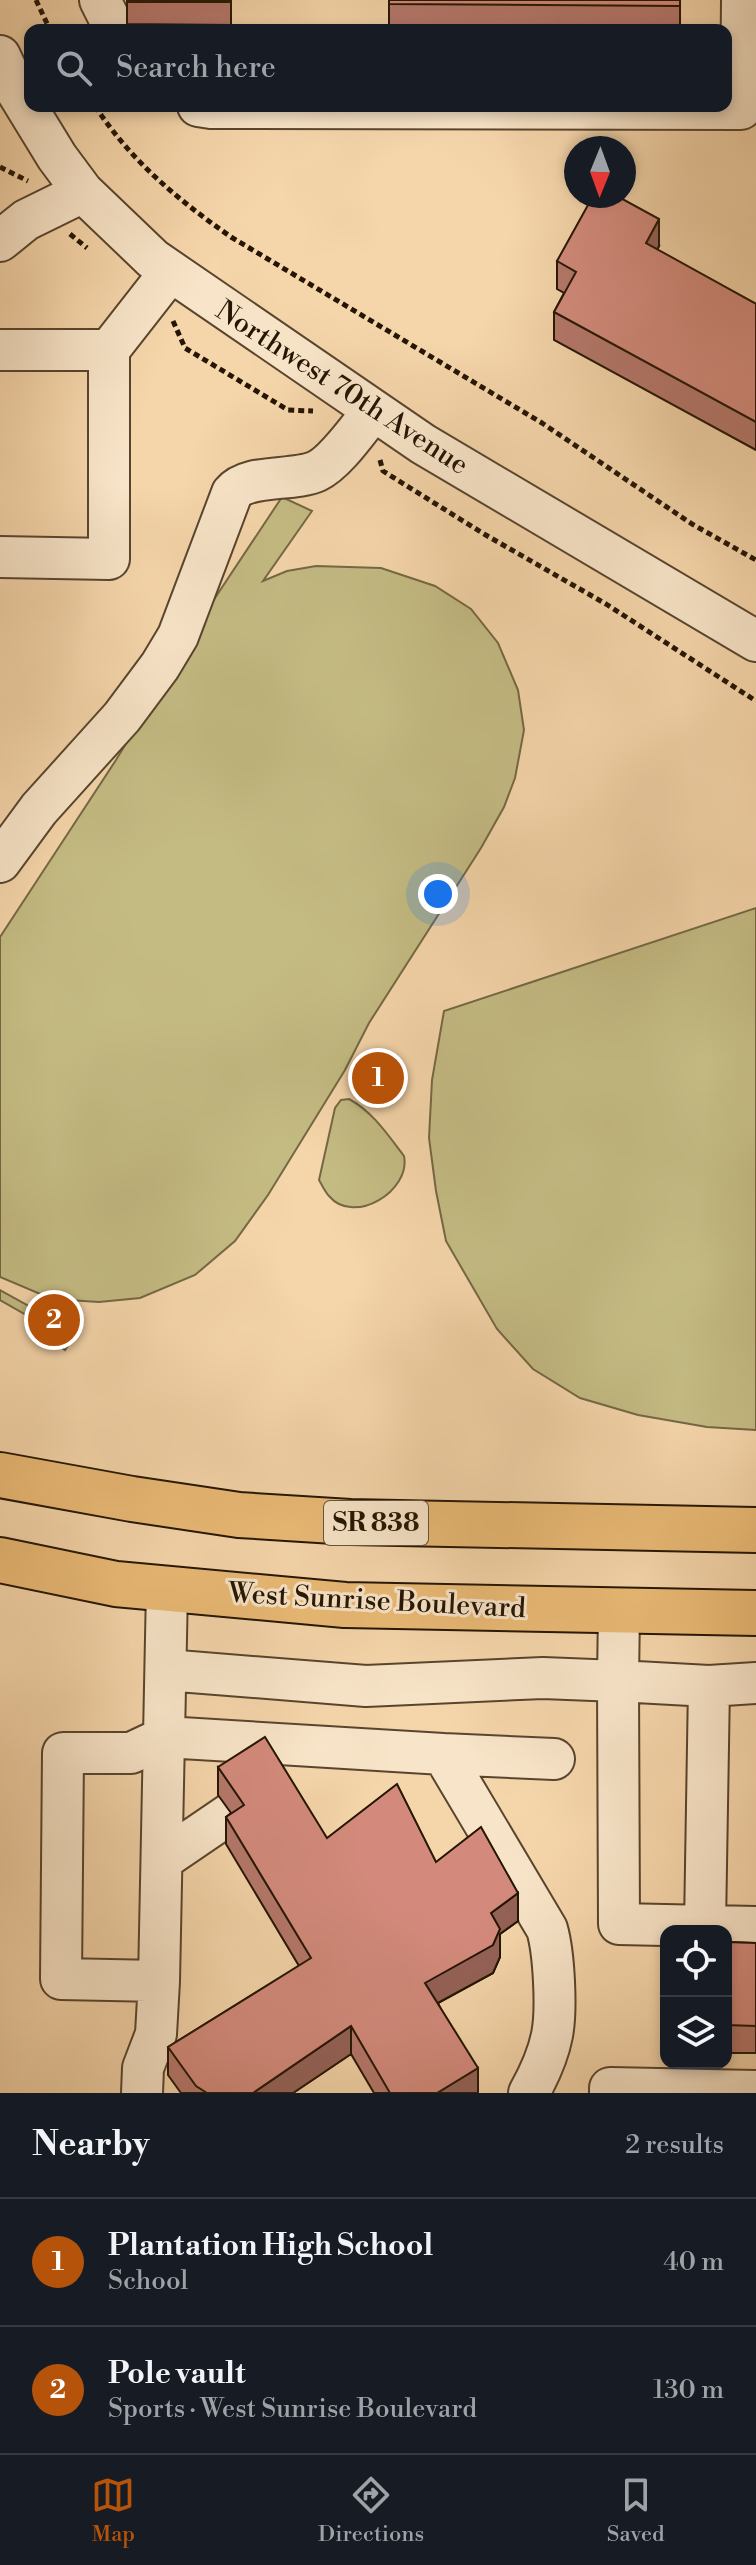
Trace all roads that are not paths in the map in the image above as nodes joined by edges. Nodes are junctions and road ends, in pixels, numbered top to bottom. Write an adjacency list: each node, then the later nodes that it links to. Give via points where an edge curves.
1 (100, 0): 3 (street)
2 (742, 0): 6 (street, via 741,109)
3 (112, 24)
4 (0, 56): 5 (street, Northwest 70th Avenue)
5 (24, 103)
6 (732, 109)
7 (29, 112): 8 (street, Northwest 70th Avenue)
8 (83, 192): 9 (street); 10 (street, Northwest 70th Avenue)
9 (9, 225)
10 (170, 272): 12 (street); 13 (street, Northwest 70th Avenue)
11 (0, 350): 12 (street)
12 (109, 350): 14 (street, via 109,559)
13 (373, 411): 15 (street, Northwest 70th Avenue); 16 (street, via 321,470 245,483 232,493 178,636 160,666)
14 (0, 557)
15 (756, 641)
16 (0, 862)
17 (0, 1475): 18 (highway, SR 838, via 255,1516)
18 (756, 1530)
19 (0, 1560): 20 (highway, West Sunrise Boulevard)
20 (167, 1589): 21 (highway, West Sunrise Boulevard, via 345,1605); 23 (street)
21 (619, 1610): 22 (highway, West Sunrise Boulevard); 24 (street)
22 (756, 1613)
23 (166, 1670): 26 (street); 28 (street)
24 (618, 1681): 26 (street, via 543,1678); 27 (street); 35 (street, via 619,1924)
25 (756, 1683): 27 (street)
26 (366, 1686): 29 (street)
27 (709, 1686): 36 (street)
28 (165, 1737): 29 (street); 34 (street); 39 (street, via 131,1753 63,1753 61,1979)
29 (346, 1748): 30 (street); 32 (street)
30 (443, 1754): 31 (street); 42 (street, via 547,1929 553,1949 553,2034)
31 (554, 1759)
32 (275, 1782)
33 (231, 1813): 34 (street)
34 (162, 1860): 39 (street)
35 (662, 1925)
36 (705, 1925)
37 (732, 1927): 38 (street)
38 (756, 1927)
39 (159, 1981): 41 (street, via 156,2034 143,2068)
40 (756, 2091): 43 (street, via 610,2088)
41 (142, 2093)
42 (529, 2093)
43 (610, 2093)

